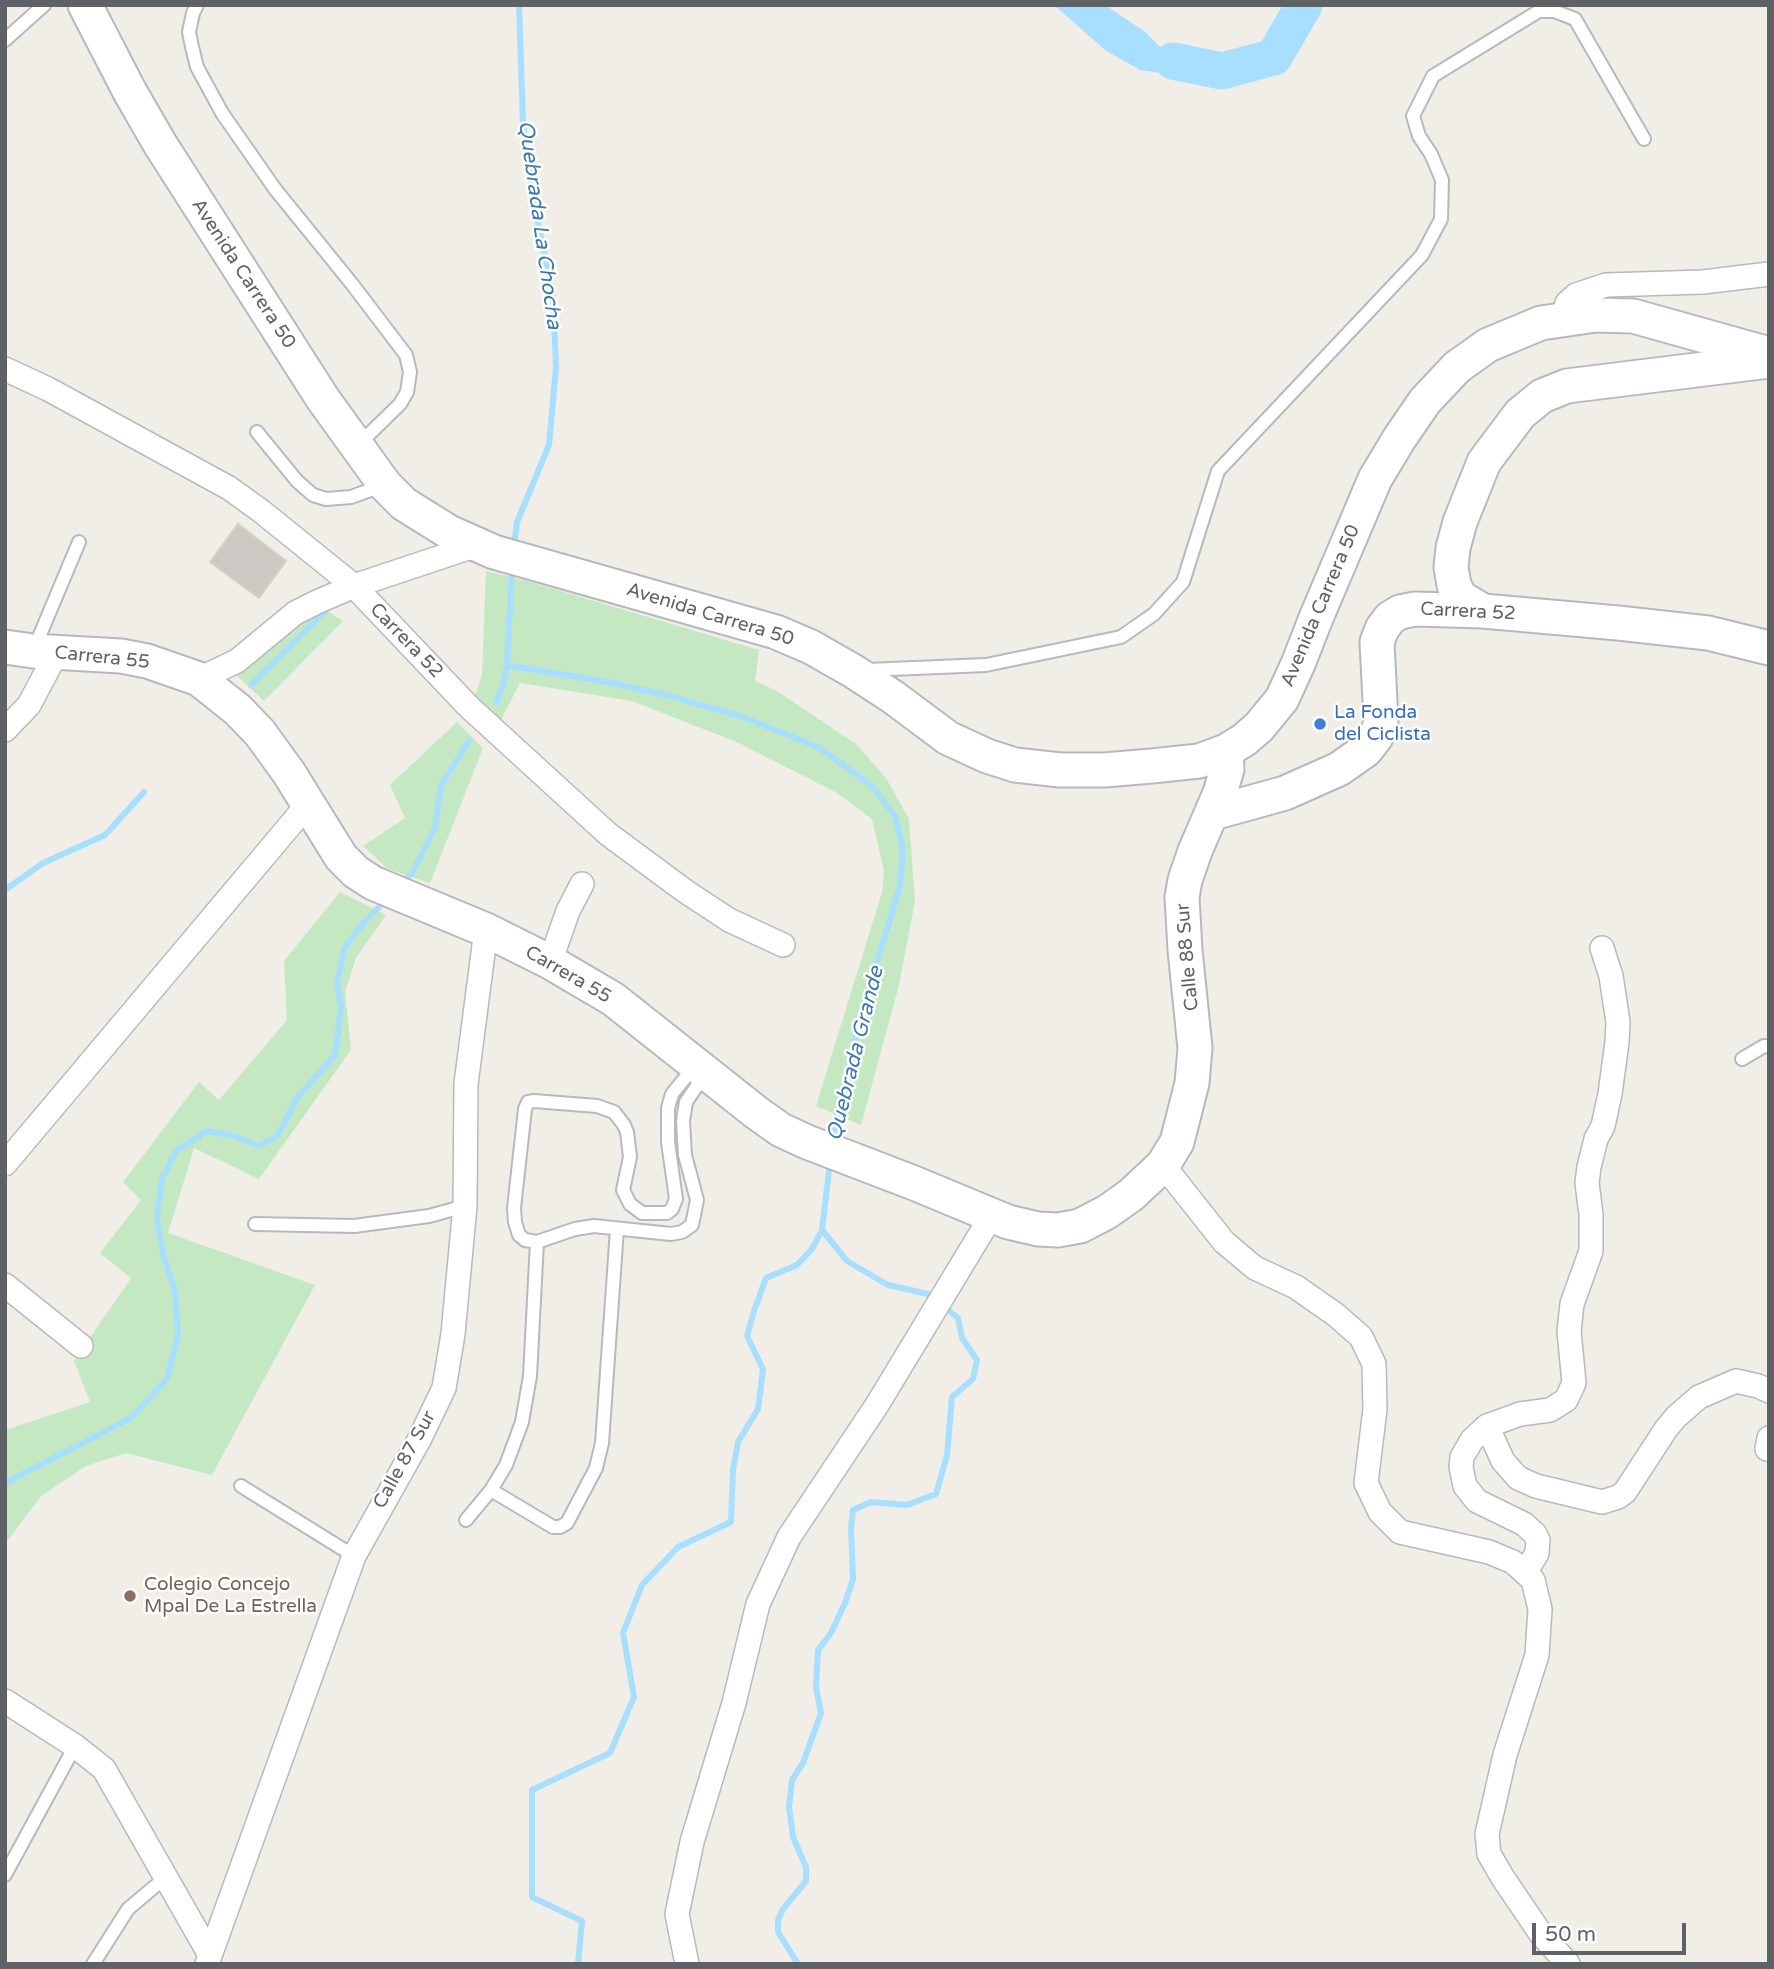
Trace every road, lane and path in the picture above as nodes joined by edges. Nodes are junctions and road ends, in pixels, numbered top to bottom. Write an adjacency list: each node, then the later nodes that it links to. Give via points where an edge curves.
1 (44, 5): 4 (lane)
2 (85, 5): 12 (street, Avenida Carrera 50, via 160,144)
3 (197, 5): 12 (lane, via 189,32 192,47 197,67 222,113 275,189 406,355 410,372 407,392)
4 (5, 40)
5 (1644, 139): 20 (lane, via 1576,19 1554,10 1539,10 1433,76 1413,116 1442,180 1441,219 1422,255 1218,471 1183,582 1154,614 1121,637 986,665)
6 (1769, 274): 7 (street, via 1703,282 1606,285 1576,295 1567,303)
7 (1563, 319): 8 (street, Avenida Carrera 50, via 1633,316); 23 (street, Avenida Carrera 50, via 1488,345 1457,367 1425,401 1375,479 1282,699 1259,727)
8 (1769, 354)
9 (1769, 360): 17 (street, via 1567,386 1542,396 1520,414 1484,462 1453,548 1454,585 1460,597)
10 (5, 369): 16 (street, Carrera 52, via 229,488)
11 (257, 432): 13 (lane, via 313,495 351,497)
12 (357, 446): 13 (street, Avenida Carrera 50)
13 (385, 485): 15 (street, Avenida Carrera 50, via 423,518)
14 (79, 542): 19 (lane)
15 (486, 549): 16 (street); 20 (street, Avenida Carrera 50, via 776,632)
16 (354, 586): 21 (street, via 295,614 237,662); 28 (street, Carrera 52, via 469,707 608,834 729,920)
17 (1483, 611): 18 (street, Carrera 52, via 1708,633); 25 (street, Carrera 52, via 1415,609 1390,618 1377,642 1381,722 1366,750 1339,769 1285,793)
18 (1769, 648)
19 (32, 651): 21 (street, Carrera 55, via 121,656); 22 (street, via 29,705)
20 (853, 671): 23 (street, Avenida Carrera 50, via 948,738 1015,765 1104,770 1199,761)
21 (199, 679): 24 (street, Carrera 55, via 260,733)
22 (5, 730)
23 (1226, 751): 25 (street, Calle 88 Sur, via 1227,769)
24 (308, 804): 27 (street, Carrera 55, via 356,872 404,898); 34 (street)
25 (1213, 813): 35 (street, Calle 88 Sur, via 1185,880 1182,915 1195,1048 1186,1114)
26 (582, 884): 30 (street)
27 (486, 930): 30 (street, Carrera 55); 36 (street, Calle 87 Sur, via 466,1084)
28 (783, 945)
29 (1602, 948): 44 (street, via 1615,999 1617,1042 1603,1126 1589,1167 1591,1251 1572,1304 1569,1331 1574,1383 1566,1400 1550,1410 1520,1414)
30 (550, 962): 33 (street, Carrera 55, via 613,999)
31 (1769, 1046): 32 (lane)
32 (1742, 1059)
33 (702, 1068): 37 (street, Carrera 55, via 780,1130); 39 (lane, via 682,1121 697,1200 692,1225 671,1234); 40 (lane, via 673,1094 668,1108 676,1199 667,1213 642,1213 630,1204 623,1190 629,1157 627,1132 614,1112 597,1106 528,1102 514,1215 519,1235)
34 (5, 1164)
35 (1163, 1165): 37 (street, Carrera 55, via 1131,1195 1080,1226 1038,1229); 49 (street, via 1224,1242 1255,1268 1296,1287 1336,1314 1361,1337 1374,1364 1375,1409 1366,1483 1380,1513 1400,1532 1489,1552)
36 (465, 1206): 38 (lane, via 354,1226); 48 (street, Calle 87 Sur, via 444,1388)
37 (992, 1215): 56 (street, via 838,1466 789,1537 758,1604 692,1842 677,1914)
38 (255, 1224)
39 (617, 1229): 40 (lane, via 575,1228); 46 (lane, via 602,1443 596,1468 560,1527)
40 (537, 1242): 46 (lane, via 527,1399 515,1444)
41 (5, 1285): 42 (street)
42 (81, 1346)
43 (1769, 1391): 44 (street, via 1736,1381 1699,1396 1671,1423 1625,1492 1602,1502 1518,1478 1503,1461)
44 (1487, 1426): 49 (street, via 1462,1457 1462,1477 1477,1501 1535,1534 1537,1553)
45 (241, 1486): 48 (lane)
46 (491, 1490): 47 (lane)
47 (466, 1520)
48 (354, 1556): 54 (street, Calle 87 Sur)
49 (1525, 1573): 57 (street, via 1533,1580 1540,1609 1536,1655 1505,1755 1487,1834 1489,1854 1541,1934)
50 (5, 1701): 51 (street)
51 (75, 1746): 52 (lane); 53 (street, via 104,1769)
52 (5, 1875)
53 (166, 1877): 54 (street); 55 (lane, via 128,1909)
54 (209, 1959)
55 (93, 1964)
56 (687, 1964)
57 (1568, 1964)

